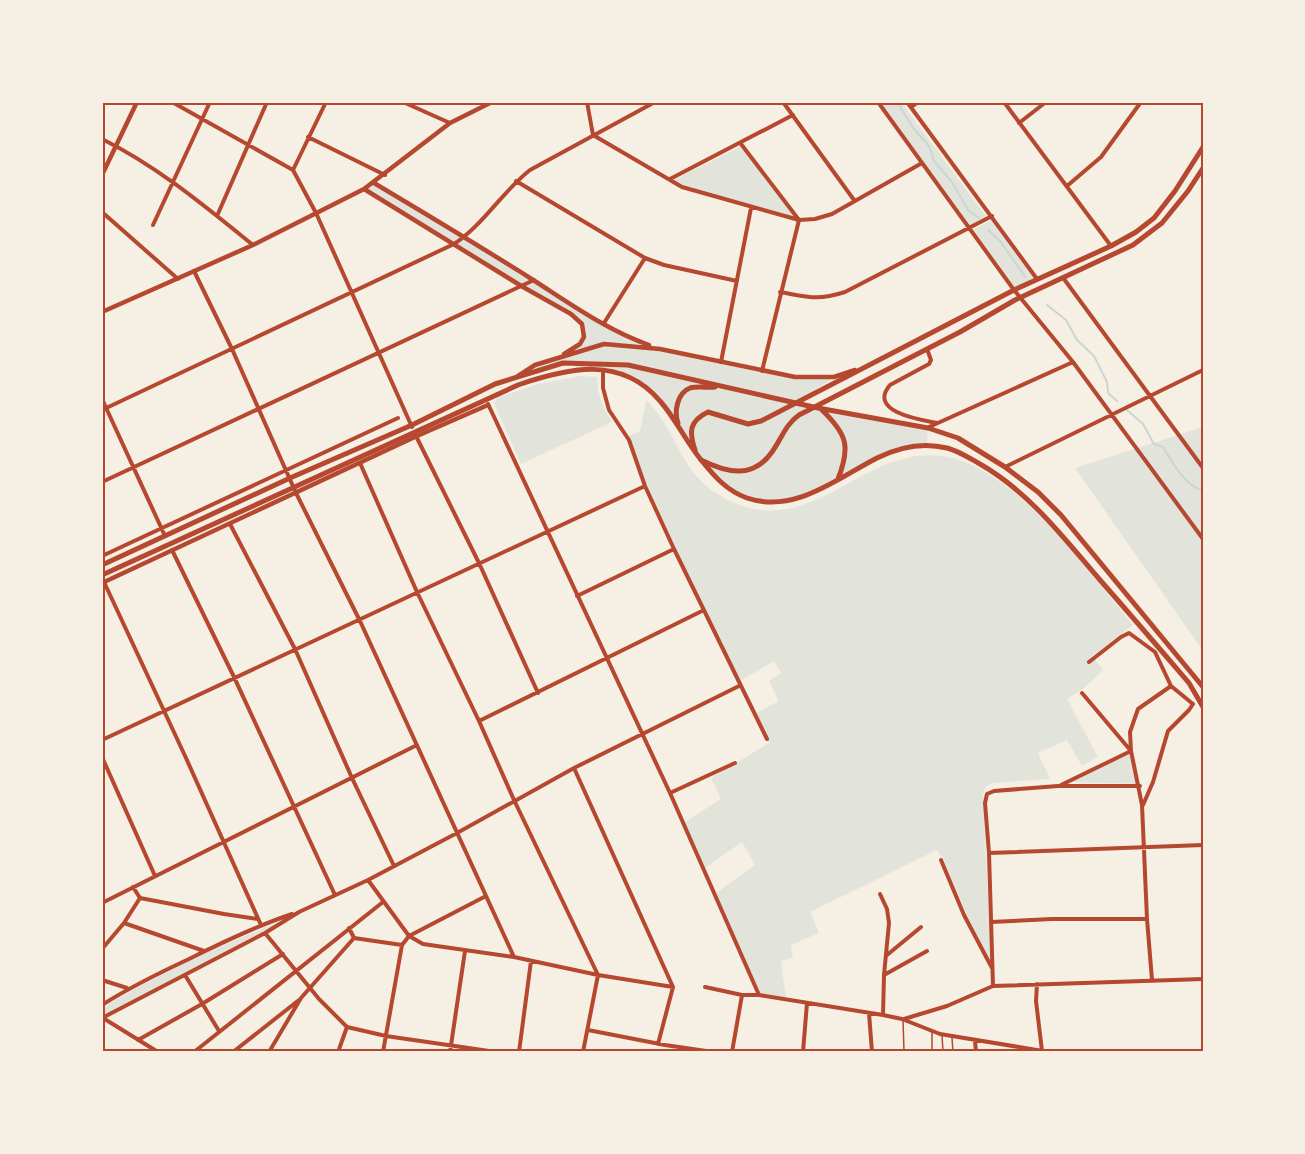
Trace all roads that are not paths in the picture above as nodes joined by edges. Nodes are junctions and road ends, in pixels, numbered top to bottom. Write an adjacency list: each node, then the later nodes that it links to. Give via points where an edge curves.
1 (137, 102): 26 (street)
2 (172, 102): 19 (street)
3 (210, 102): 19 (street)
4 (267, 102): 27 (street)
5 (326, 102): 23 (street)
6 (403, 102): 20 (street)
7 (587, 102): 22 (street)
8 (655, 102): 22 (street)
9 (783, 102): 18 (street)
10 (878, 102): 29 (street)
11 (907, 102): 17 (street)
12 (918, 102): 17 (street)
13 (1004, 102): 21 (street)
14 (1046, 102): 21 (street)
15 (1141, 102): 38 (street, via 1101,157)
16 (488, 103): 20 (street)
17 (911, 107): 45 (street)
18 (793, 115): 25 (street); 40 (street)
19 (202, 120): 27 (street); 36 (street)
20 (450, 123): 32 (street)
21 (1019, 123): 38 (street)
22 (593, 135): 34 (street); 35 (street, via 545,160)
23 (308, 137): 31 (street); 32 (street)
24 (102, 139): 26 (street)
25 (741, 144): 34 (street); 46 (street)
26 (116, 146): 33 (street); 36 (street)
27 (248, 146): 31 (street); 44 (street)
28 (1203, 147): 52 (main road, via 1175,192 1146,225)
29 (922, 163): 40 (street); 48 (street)
30 (1203, 168): 57 (main road, via 1154,231)
31 (293, 170): 43 (street)
32 (385, 175): 37 (street)
33 (102, 176)
34 (669, 180): 41 (street)
35 (516, 182): 49 (street); 53 (street)
36 (173, 183): 44 (street); 47 (street)
37 (374, 183): 39 (street); 49 (street)
38 (1067, 186): 52 (street)
39 (364, 189): 43 (street); 50 (street)
40 (855, 200): 46 (street, via 823,217)
41 (751, 208): 46 (street); 59 (street)
42 (102, 212): 55 (street)
43 (316, 213): 51 (street); 62 (street)
44 (217, 216): 51 (street)
45 (992, 216): 48 (street); 56 (street)
46 (799, 220): 63 (street)
47 (153, 225)
48 (969, 229): 61 (street); 63 (street, via 845,292 814,298)
49 (465, 237): 50 (street); 58 (street)
50 (454, 244): 60 (street); 62 (street)
51 (253, 245): 54 (street)
52 (1111, 246): 56 (main road)
53 (645, 258): 59 (street); 66 (street)
54 (194, 271): 55 (street); 68 (street)
55 (178, 279): 65 (street)
56 (1037, 279): 61 (main road)
57 (1064, 279): 64 (main road); 80 (street)
58 (534, 280): 60 (street); 66 (street)
59 (737, 281): 73 (street)
60 (523, 287): 70 (street); 71 (street, via 582,324 583,340)
61 (1014, 290): 64 (street); 74 (main road)
62 (351, 292): 68 (street); 70 (street)
63 (780, 292): 77 (street)
64 (1020, 298): 67 (main road); 72 (street)
65 (102, 312)
66 (604, 323): 69 (street)
67 (926, 348): 89 (street, via 929,364 890,385 884,397 898,414); 95 (main road, via 799,414 790,421 765,461 754,468 723,471)
68 (232, 349): 84 (street); 85 (street)
69 (660, 349): 71 (street, via 604,344); 73 (street)
70 (379, 353): 85 (street); 90 (street)
71 (556, 359): 78 (street)
72 (1073, 362): 87 (street); 89 (street)
73 (720, 363): 77 (street)
74 (873, 365): 77 (street, via 818,378); 94 (main road, via 766,419 748,424 708,412 700,416 691,433)
75 (603, 370): 82 (main road, via 563,371); 92 (main road, via 633,378 647,388); 104 (street, via 609,411 629,440)
76 (1203, 370): 80 (street)
77 (762, 371)
78 (515, 377): 79 (main road, via 563,363 628,364); 90 (main road)
79 (723, 387): 86 (main road); 92 (main road, via 690,388 682,394 676,411)
80 (1149, 396): 87 (street); 99 (street)
81 (102, 399): 84 (street)
82 (485, 399): 83 (street); 93 (main road)
83 (488, 405): 93 (street); 108 (street)
84 (104, 409): 97 (street)
85 (259, 409): 97 (street); 100 (street)
86 (819, 409): 91 (main road); 102 (main road, via 843,434 846,450)
87 (1111, 414): 98 (street); 110 (street)
88 (398, 418): 100 (street)
89 (939, 423): 91 (street)
90 (412, 425): 93 (street); 101 (main road)
91 (928, 428): 98 (main road, via 958,438)
92 (682, 433): 94 (main road)
93 (416, 435): 96 (street); 105 (main road); 114 (street)
94 (697, 455): 95 (main road)
95 (701, 460): 102 (main road, via 729,489 763,501 797,499)
96 (360, 463): 105 (street); 118 (street)
97 (135, 467): 103 (street); 107 (street)
98 (1005, 467): 129 (main road, via 1066,520)
99 (1203, 468)
100 (287, 471): 101 (street); 107 (street)
101 (290, 478): 105 (street); 109 (main road)
102 (837, 481): 123 (main road, via 889,452 910,447 933,445 962,454 997,474 1029,500)
103 (102, 482)
104 (645, 486): 108 (street); 111 (street)
105 (295, 490): 106 (street); 116 (main road); 121 (street)
106 (230, 524): 112 (street); 122 (street)
107 (162, 527): 109 (street); 113 (street)
108 (548, 532): 114 (street); 119 (street)
109 (165, 536): 115 (main road)
110 (1203, 539)
111 (674, 549): 119 (street); 120 (street)
112 (172, 550): 117 (street); 126 (street)
113 (102, 556)
114 (479, 563): 118 (street); 130 (street)
115 (102, 565)
116 (102, 575)
117 (103, 583): 133 (street)
118 (417, 592): 121 (street); 134 (street)
119 (577, 596): 124 (street)
120 (704, 610): 124 (street); 127 (street)
121 (360, 621): 122 (street); 138 (street)
122 (295, 649): 126 (street); 143 (street)
123 (1157, 650): 125 (street, via 1126,633); 128 (street); 132 (main road, via 1189,683)
124 (608, 658): 130 (street); 135 (street)
125 (1089, 662)
126 (234, 677): 133 (street); 149 (street)
127 (740, 686): 135 (street); 136 (street)
128 (1171, 686): 139 (street, via 1138,709 1130,732); 148 (street, via 1193,704 1168,731)
129 (1203, 687)
130 (538, 693): 134 (street)
131 (1082, 693): 139 (street)
132 (1203, 707)
133 (163, 710): 137 (street); 151 (street)
134 (479, 721): 147 (street)
135 (642, 734): 142 (street); 146 (street)
136 (767, 739)
137 (102, 740)
138 (417, 745): 143 (street); 150 (street)
139 (1131, 751): 144 (street); 145 (street)
140 (102, 757): 157 (street)
141 (735, 763): 146 (street)
142 (574, 768): 147 (street); 196 (street)
143 (352, 778): 149 (street); 156 (street)
144 (1058, 786): 145 (street); 154 (street, via 987,794)
145 (1140, 786): 148 (street)
146 (670, 793): 201 (street)
147 (514, 800): 150 (street); 189 (street)
148 (1142, 805): 153 (street)
149 (294, 806): 151 (street); 161 (street)
150 (457, 833): 156 (street); 162 (street)
151 (224, 842): 157 (street); 167 (street)
152 (1203, 845): 153 (street)
153 (1145, 848): 154 (street); 168 (street)
154 (989, 853): 169 (street)
155 (941, 860): 187 (street)
156 (394, 866): 158 (street)
157 (155, 876): 159 (street)
158 (368, 879): 161 (street); 164 (street)
159 (133, 887): 163 (street); 165 (street)
160 (880, 894): 183 (street, via 888,916)
161 (335, 895): 166 (street)
162 (486, 896): 175 (street); 184 (street)
163 (141, 898): 167 (street); 170 (street)
164 (383, 902): 173 (street); 175 (street)
165 (102, 903)
166 (298, 912): 171 (street); 174 (street)
167 (258, 919): 171 (street)
168 (1146, 919): 169 (street); 192 (street)
169 (991, 922): 187 (street)
170 (124, 923): 178 (street); 179 (street)
171 (261, 925): 179 (street)
172 (921, 927): 183 (street)
173 (349, 928): 176 (street); 186 (street)
174 (265, 933): 182 (street); 188 (street)
175 (409, 936): 177 (street); 180 (street, via 423,944)
176 (354, 939): 177 (street); 199 (street)
177 (402, 945): 215 (street)
178 (102, 949)
179 (204, 951): 198 (street)
180 (465, 951): 184 (street); 220 (street)
181 (927, 951): 190 (street)
182 (283, 954): 186 (street); 204 (street)
183 (887, 956): 190 (street)
184 (514, 957): 185 (street)
185 (531, 961): 189 (street); 230 (street)
186 (295, 970): 199 (street); 213 (street)
187 (993, 970): 195 (street)
188 (185, 975): 204 (street); 208 (street)
189 (598, 975): 196 (street); 211 (street)
190 (884, 975): 207 (street)
191 (102, 980): 198 (street)
192 (1152, 980): 193 (street); 194 (street)
193 (1203, 980)
194 (1037, 984): 195 (street); 242 (street)
195 (993, 986): 209 (street)
196 (673, 987): 219 (street)
197 (705, 987): 200 (street)
198 (128, 988): 205 (street)
199 (311, 989): 202 (street); 210 (street)
200 (742, 995): 201 (street); 234 (street)
201 (759, 995): 203 (street)
202 (301, 999): 224 (street); 225 (street)
203 (807, 1003): 206 (street); 235 (street)
204 (202, 1004): 213 (street); 217 (street)
205 (102, 1005)
206 (869, 1013): 207 (street); 236 (street)
207 (884, 1015): 209 (street)
208 (102, 1018): 217 (street)
209 (903, 1019): 212 (street); 237 (lane)
210 (347, 1027): 215 (street); 226 (street)
211 (588, 1030): 219 (street); 231 (street)
212 (932, 1031): 214 (street); 238 (lane)
213 (219, 1032): 223 (street)
214 (942, 1034): 216 (street); 239 (lane)
215 (386, 1036): 220 (street); 227 (street)
216 (952, 1036): 218 (street); 240 (lane)
217 (138, 1040): 222 (street)
218 (975, 1041): 241 (street); 242 (street)
219 (658, 1044): 221 (street)
220 (451, 1045): 228 (street); 229 (street)
221 (665, 1045): 232 (street); 233 (street)
222 (158, 1052)
223 (194, 1052)
224 (233, 1052)
225 (269, 1052)
226 (338, 1052)
227 (383, 1052)
228 (450, 1052)
229 (496, 1052)
230 (519, 1052)
231 (583, 1052)
232 (663, 1052)
233 (713, 1052)
234 (732, 1052)
235 (803, 1052)
236 (872, 1052)
237 (904, 1052)
238 (932, 1052)
239 (943, 1052)
240 (953, 1052)
241 (976, 1052)
242 (1042, 1052): 243 (street)
243 (1049, 1052)

